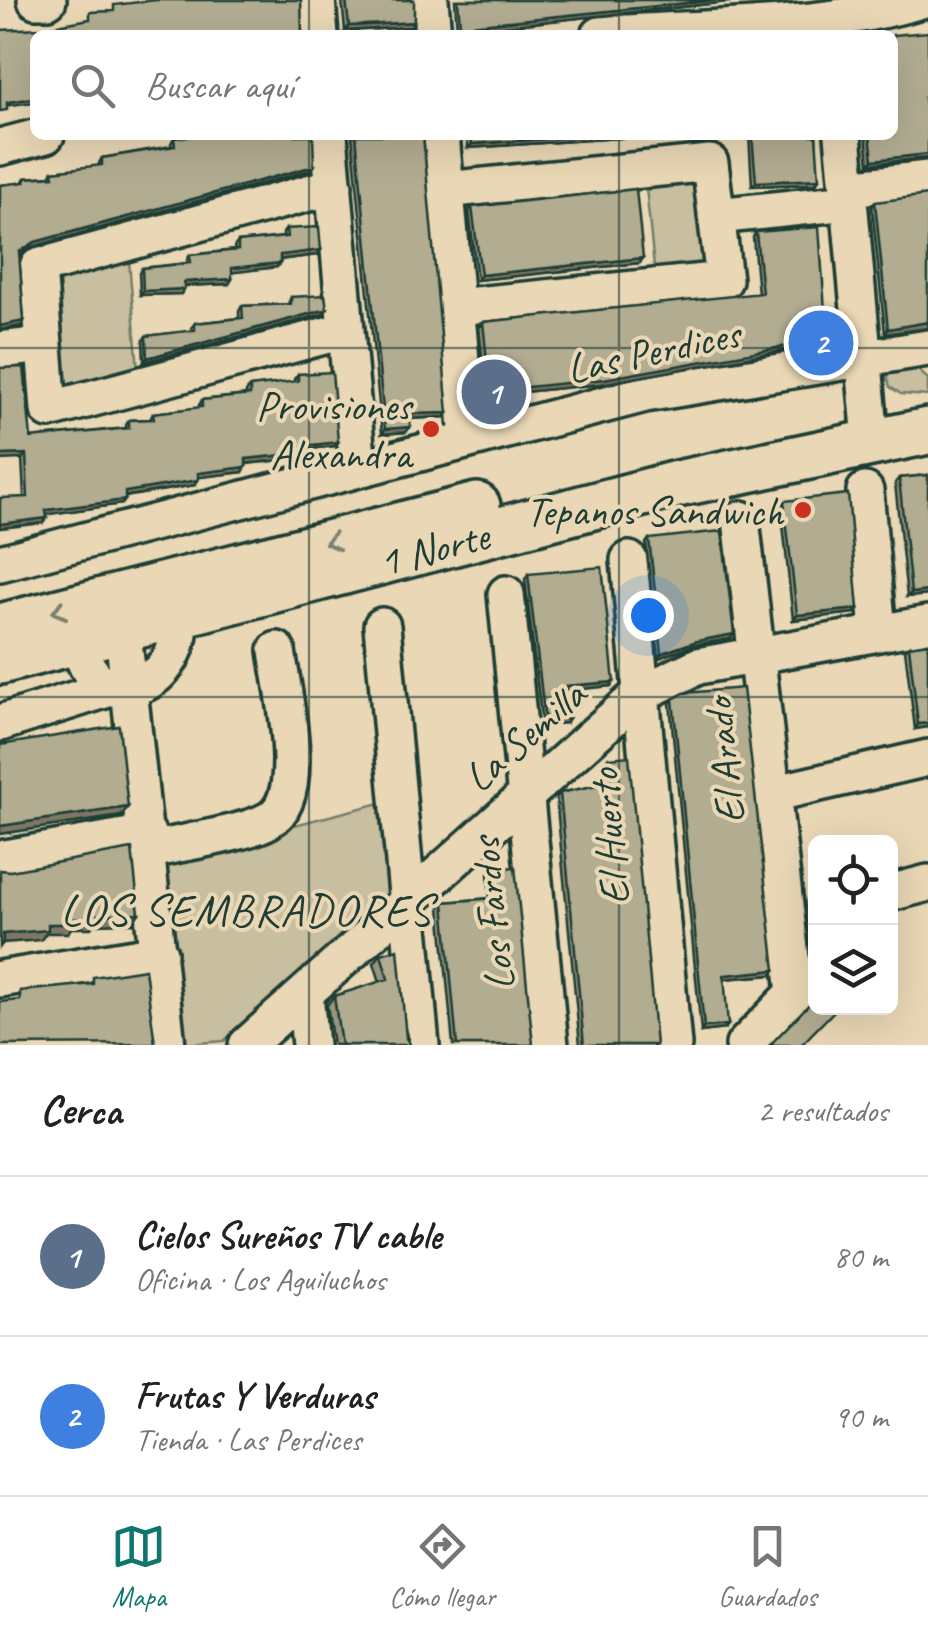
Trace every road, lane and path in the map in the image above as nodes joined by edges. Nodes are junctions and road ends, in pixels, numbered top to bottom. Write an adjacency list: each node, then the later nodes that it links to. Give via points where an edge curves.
1 (36, 0): 2 (street)
2 (48, 0)
3 (317, 0): 7 (street)
4 (430, 0): 8 (street)
5 (920, 0): 6 (street)
6 (832, 17): 9 (street)
7 (320, 30)
8 (433, 30)
9 (664, 30)
10 (30, 139): 14 (street)
11 (329, 140): 16 (street)
12 (441, 140): 17 (street)
13 (844, 140): 18 (street)
14 (0, 146)
15 (928, 179): 18 (street)
16 (334, 186): 21 (street); 22 (street, via 38,267)
17 (446, 190): 19 (street, via 710,163); 20 (street)
18 (849, 195): 19 (street); 25 (street)
19 (716, 216): 20 (street, via 724,280)
20 (456, 307): 29 (street)
21 (346, 330): 22 (street, via 48,410); 30 (street)
22 (44, 345): 24 (street)
23 (928, 348): 25 (street, Las Perdices)
24 (0, 350)
25 (864, 356): 27 (street); 29 (street, Las Perdices, via 645,394)
26 (928, 407): 27 (main road, 1 Norte)
27 (870, 428): 28 (main road, 1 Norte); 36 (main road, 1 Norte, one-way to 36, via 669,458); 37 (main road, 1 Norte)
28 (928, 431)
29 (468, 440): 30 (street, Las Perdices)
30 (358, 468): 34 (street, Las Perdices)
31 (865, 491): 41 (street)
32 (742, 519): 44 (street, El Arado)
33 (629, 560): 47 (street, El Huerto)
34 (0, 563)
35 (506, 594): 50 (street, Los Fardos)
36 (122, 612): 37 (main road, 1 Norte); 40 (main road, 1 Norte, one-way to 40); 42 (main road, 1 Norte); 46 (street)
37 (180, 616): 46 (street, via 181,639 168,666)
38 (928, 624): 41 (street, La Semilla)
39 (382, 626): 56 (street)
40 (0, 627)
41 (878, 631): 44 (street, La Semilla)
42 (79, 640): 45 (main road, 1 Norte); 46 (street, via 86,666)
43 (277, 650): 52 (street, via 293,780 286,805 268,821)
44 (756, 656): 47 (street, La Semilla, via 698,666); 51 (street, El Arado)
45 (0, 661)
46 (123, 688): 48 (street); 52 (street)
47 (640, 694): 50 (street, La Semilla); 66 (street, El Huerto)
48 (0, 722)
49 (928, 758): 51 (street)
50 (524, 794): 56 (street, La Semilla); 65 (street, Los Fardos)
51 (772, 794): 57 (street, El Arado)
52 (148, 842): 53 (street); 58 (street)
53 (0, 859)
54 (928, 883): 55 (street)
55 (898, 891)
56 (408, 899): 60 (street, La Semilla); 64 (street)
57 (801, 917): 67 (street, El Arado, via 795,993)
58 (159, 953): 59 (street); 61 (street)
59 (0, 979)
60 (305, 994): 62 (street, La Semilla); 63 (street)
61 (167, 1045)
62 (247, 1045)
63 (310, 1045)
64 (420, 1045)
65 (550, 1045)
66 (672, 1045)
67 (744, 1045)

